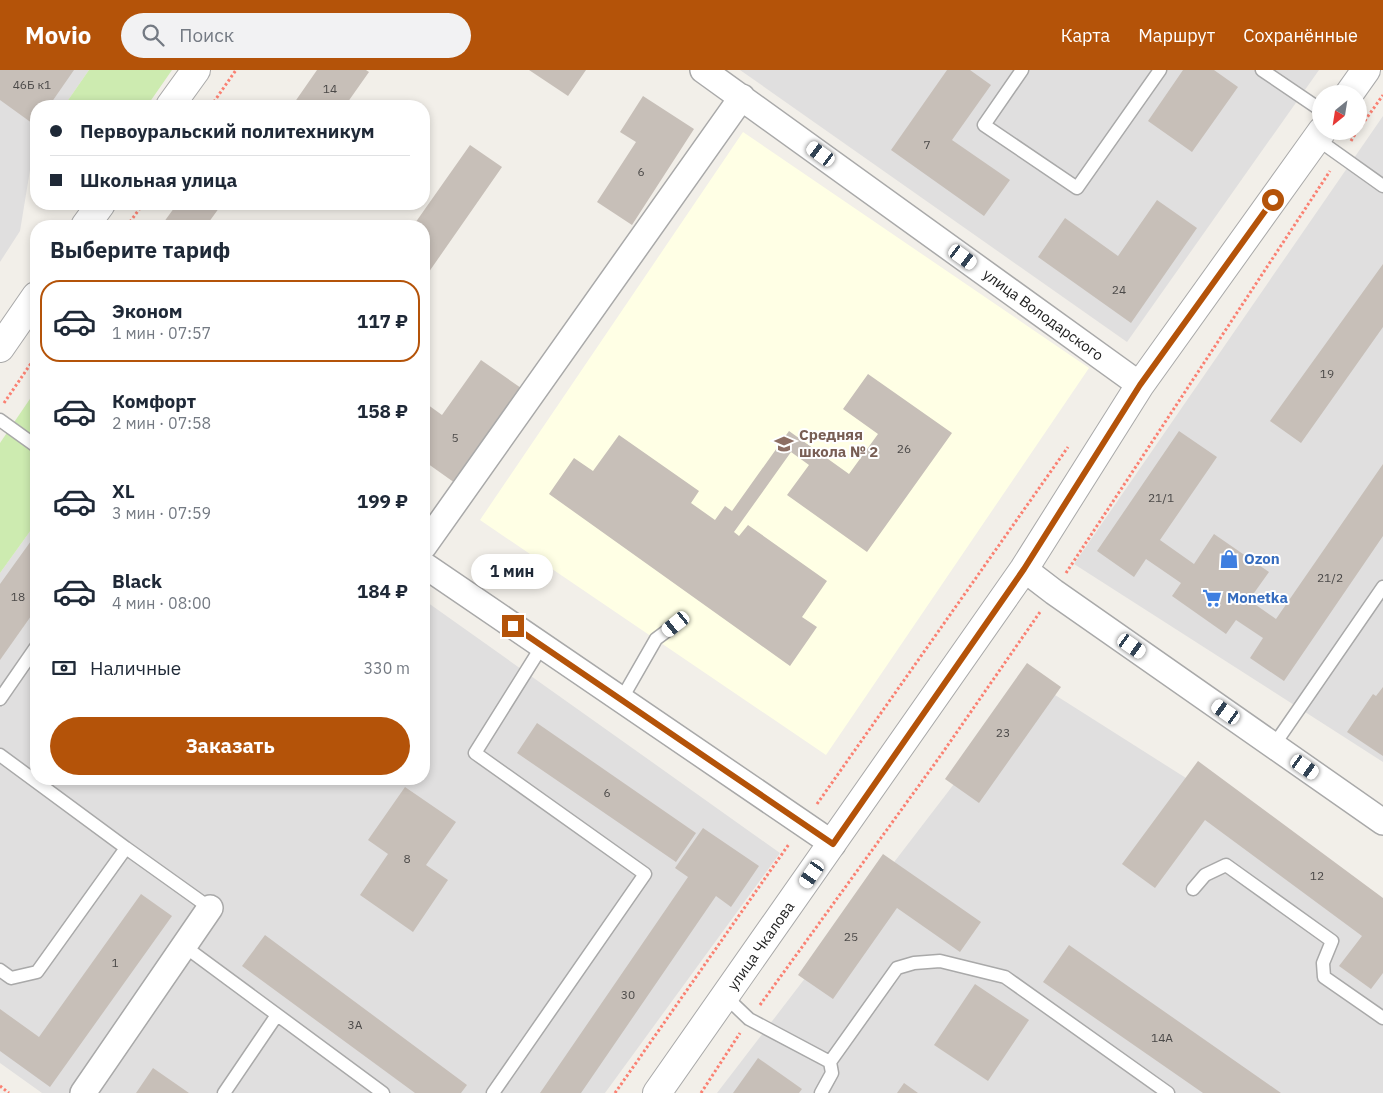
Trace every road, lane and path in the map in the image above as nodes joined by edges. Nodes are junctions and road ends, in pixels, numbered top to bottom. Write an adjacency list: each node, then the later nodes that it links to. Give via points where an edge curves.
1 (236, 70): 12 (path)
2 (703, 70): 10 (street, улица Володарского)
3 (1022, 70): 4 (lane, via 984,126 1077,188)
4 (1160, 70)
5 (1262, 70): 13 (lane)
6 (1366, 70): 8 (street)
7 (193, 71): 11 (street)
8 (1355, 85)
9 (1383, 94): 14 (path)
10 (742, 98): 23 (street, улица Володарского); 28 (street)
11 (174, 100)
12 (215, 100)
13 (1312, 104)
14 (1368, 116)
15 (1316, 140): 23 (street, улица Чкалова)
16 (1325, 140): 18 (lane)
17 (1351, 140): 18 (path)
18 (1340, 155): 19 (lane); 32 (path)
19 (1383, 186)
20 (30, 307): 21 (street)
21 (0, 348)
22 (30, 365): 24 (path)
23 (1140, 385): 30 (street, улица Чкалова)
24 (0, 408)
25 (0, 420): 26 (lane)
26 (30, 442)
27 (1070, 444): 43 (path)
28 (430, 538)
29 (430, 569): 34 (street)
30 (1024, 569): 32 (street); 44 (street, улица Чкалова)
31 (1383, 587): 38 (lane)
32 (1054, 592): 38 (street); 53 (path, via 941,756)
33 (676, 624): 37 (lane, via 656,639)
34 (542, 646): 37 (street); 60 (lane, via 475,753 645,874)
35 (30, 656): 36 (lane)
36 (0, 699)
37 (621, 700): 43 (street)
38 (1274, 745): 42 (street)
39 (0, 755): 40 (lane)
40 (30, 777)
41 (41, 785): 45 (lane)
42 (1383, 822)
43 (803, 824): 44 (street); 61 (path)
44 (833, 844): 50 (street, улица Чкалова)
45 (126, 848): 47 (lane); 49 (lane, via 37,972 11,978)
46 (1193, 889): 52 (lane, via 1204,875 1226,866 1332,941 1323,963 1324,977)
47 (210, 908): 48 (street)
48 (184, 946): 51 (lane); 57 (street)
49 (0, 970)
50 (726, 997): 53 (lane); 62 (street, улица Чкалова)
51 (277, 1015): 58 (lane); 59 (lane)
52 (1383, 1018)
53 (749, 1019): 54 (lane); 63 (path)
54 (830, 1062): 64 (lane, via 832,1073); 65 (lane, via 897,968 914,962 940,961 1005,977)
55 (0, 1086): 56 (path)
56 (9, 1093)
57 (83, 1093)
58 (224, 1093)
59 (383, 1093)
60 (493, 1093)
61 (615, 1093)
62 (657, 1093)
63 (701, 1093)
64 (821, 1093)
65 (1168, 1093)

